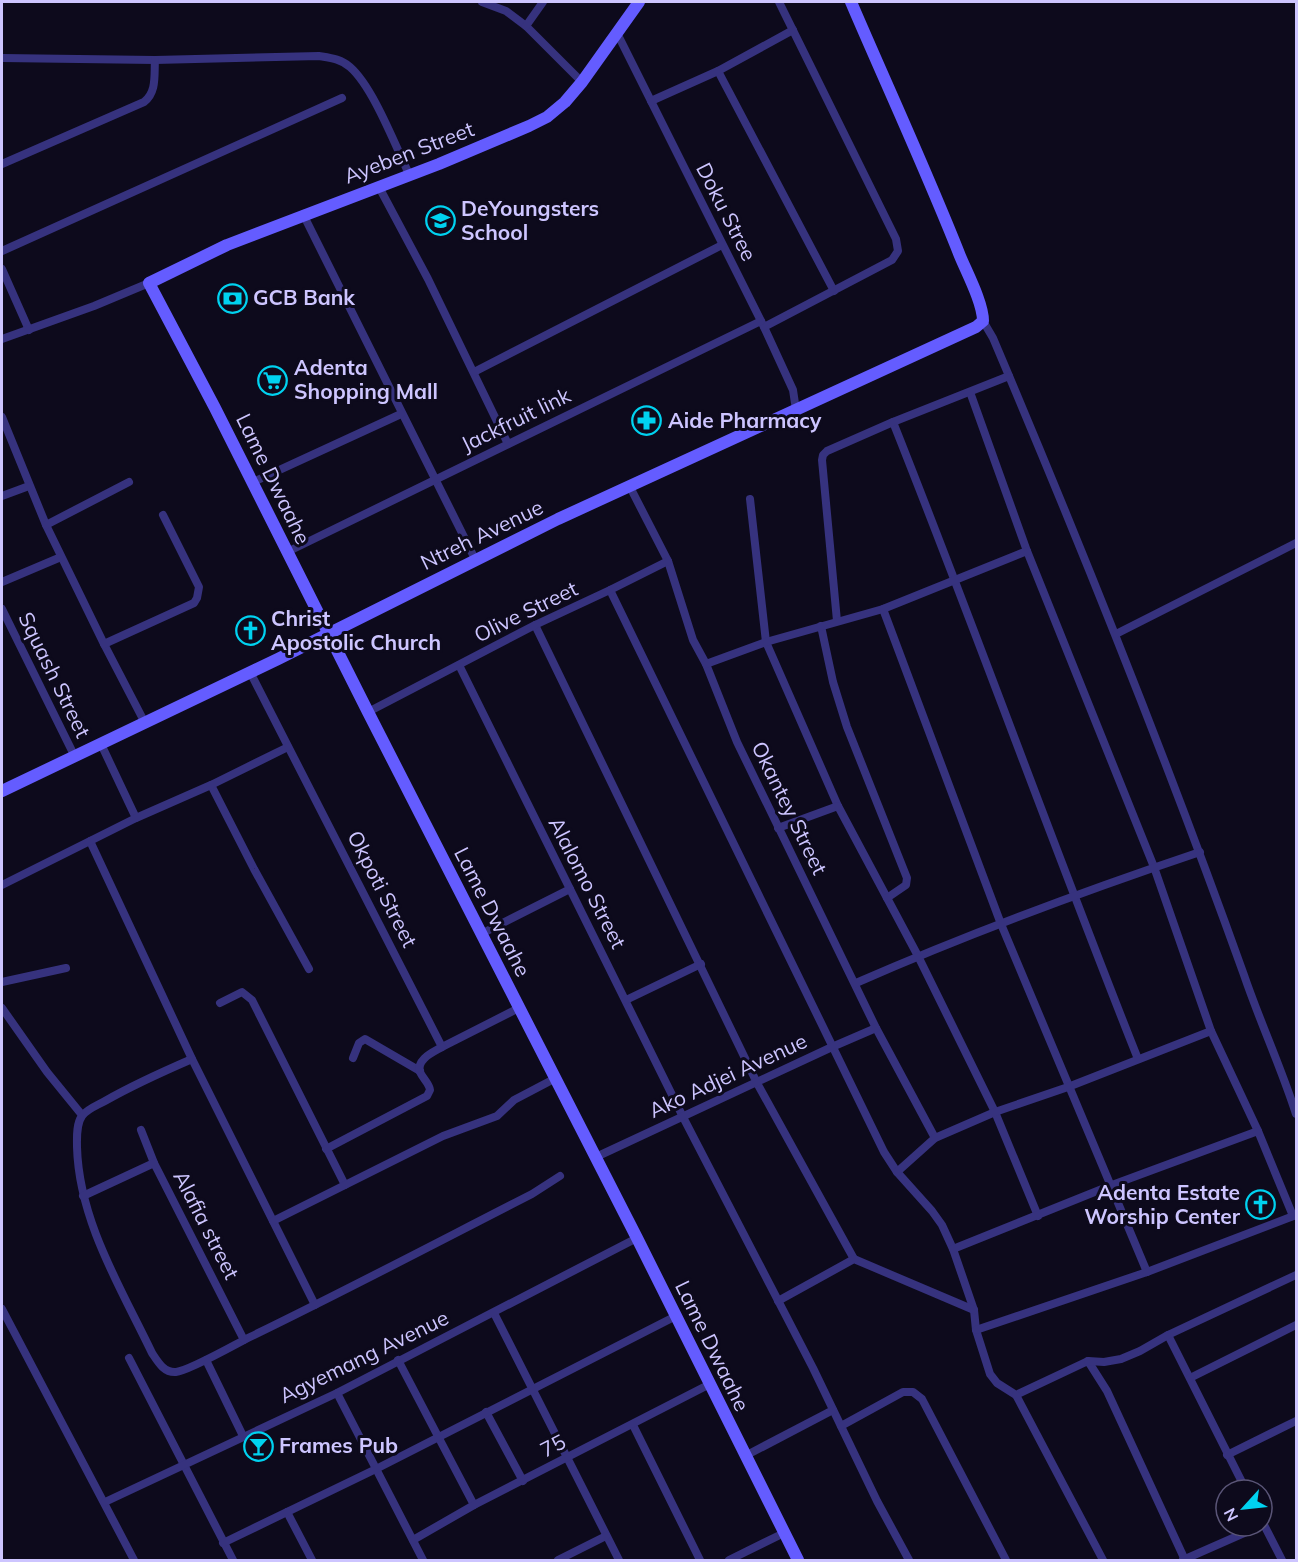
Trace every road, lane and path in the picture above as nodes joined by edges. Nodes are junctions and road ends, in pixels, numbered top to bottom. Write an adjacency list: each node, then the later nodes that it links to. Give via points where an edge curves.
1 (482, 2): 6 (street)
2 (543, 2): 7 (street)
3 (639, 2): 9 (street, Ayeben Street)
4 (779, 2): 8 (street)
5 (851, 2): 25 (street, via 948,226)
6 (504, 6): 7 (street)
7 (526, 26): 13 (street)
8 (794, 30): 12 (street); 24 (street, Jackfruit link, via 896,239 898,251 892,260)
9 (617, 33): 13 (street, Ayeben Street); 15 (street, Doku Stree)
10 (2, 57): 11 (street)
11 (155, 60): 16 (street, via 153,90 144,102); 17 (street, via 320,56 338,60 350,67 368,88)
12 (718, 71): 15 (street); 24 (street)
13 (582, 82): 17 (street, Ayeben Street, via 547,117)
14 (342, 98): 21 (street)
15 (651, 101): 20 (street, Doku Stree)
16 (2, 164)
17 (409, 174): 18 (street, Ayeben Street)
18 (379, 187): 19 (street, Ayeben Street); 29 (street)
19 (303, 214): 23 (street, Ayeben Street); 33 (street)
20 (722, 244): 26 (street, Doku Stree); 29 (street)
21 (2, 251)
22 (2, 269): 27 (street)
23 (149, 283): 27 (street); 39 (street, Lame Dwaahe)
24 (834, 291): 26 (street, Jackfruit link)
25 (983, 321): 30 (street); 32 (street, Ntreh Avenue, via 959,336)
26 (763, 324): 32 (street, Doku Stree, via 792,390); 36 (street, Jackfruit link)
27 (29, 330): 28 (street)
28 (2, 339)
29 (474, 372): 36 (street)
30 (1009, 376): 31 (street); 61 (street)
31 (970, 392): 35 (street); 47 (street)
32 (796, 410): 41 (street, Ntreh Avenue)
33 (401, 414): 37 (street); 39 (street)
34 (2, 417): 40 (street)
35 (893, 422): 52 (street); 57 (street, via 823,455)
36 (508, 444): 37 (street, Jackfruit link)
37 (435, 479): 48 (street, Jackfruit link); 50 (street)
38 (129, 482): 45 (street)
39 (253, 482): 48 (street, Lame Dwaahe)
40 (29, 486): 42 (street); 45 (street)
41 (630, 487): 50 (street, Ntreh Avenue); 51 (street, Okantey Street)
42 (2, 496)
43 (750, 499): 62 (street)
44 (163, 515): 63 (street, via 199,587 197,598 194,603)
45 (46, 525): 49 (street)
46 (1296, 543): 61 (street)
47 (1027, 551): 52 (street); 79 (street)
48 (287, 552): 60 (street, Lame Dwaahe)
49 (60, 556): 53 (street); 63 (street)
50 (475, 559): 60 (street, Ntreh Avenue)
51 (668, 561): 54 (street, Olive Street); 64 (street, Okantey Street, via 693,640)
52 (956, 580): 56 (street); 82 (street)
53 (2, 582)
54 (610, 590): 58 (street, Olive Street); 99 (street)
55 (2, 609): 71 (street, Squash Street)
56 (883, 609): 57 (street); 84 (street)
57 (837, 621): 59 (street)
58 (535, 625): 65 (street, Olive Street); 87 (street)
59 (821, 626): 62 (street); 83 (street, via 847,727 907,878 906,885)
60 (328, 633): 66 (street, Ntreh Avenue); 67 (street, Lame Dwaahe)
61 (1116, 634): 78 (street)
62 (766, 642): 64 (street); 74 (street)
63 (104, 644): 68 (street)
64 (706, 664): 76 (street, Okantey Street)
65 (459, 665): 67 (street, Olive Street); 81 (street, Alalomo Street)
66 (250, 672): 68 (street, Ntreh Avenue); 70 (street, Okpoti Street)
67 (368, 712): 85 (street, Lame Dwaahe)
68 (146, 723): 69 (street, Ntreh Avenue)
69 (101, 744): 71 (street, Ntreh Avenue); 75 (street)
70 (288, 747): 72 (street); 98 (street, Okpoti Street)
71 (75, 757): 73 (street, Ntreh Avenue)
72 (211, 785): 75 (street); 89 (street)
73 (3, 787)
74 (838, 806): 76 (street); 83 (street)
75 (136, 818): 77 (street)
76 (778, 828): 91 (street, Okantey Street)
77 (90, 841): 80 (street); 101 (street)
78 (1200, 852): 79 (street); 108 (street)
79 (1154, 867): 82 (street); 97 (street)
80 (2, 885)
81 (570, 889): 85 (street); 92 (street, Alalomo Street)
82 (1073, 896): 84 (street); 102 (street)
83 (887, 898): 86 (street)
84 (1001, 924): 86 (street); 106 (street)
85 (482, 934): 95 (street, Lame Dwaahe)
86 (918, 956): 91 (street); 107 (street)
87 (701, 964): 92 (street); 105 (street)
88 (66, 968): 90 (street)
89 (309, 969)
90 (2, 982)
91 (856, 983): 96 (street, Okantey Street)
92 (626, 1000): 110 (street, Alalomo Street)
93 (220, 1003): 114 (street, via 242,992 252,1000)
94 (2, 1008): 109 (street)
95 (519, 1008): 98 (street); 104 (street, Lame Dwaahe)
96 (876, 1028): 99 (street, Ako Adjei Avenue); 113 (street, Okantey Street)
97 (1211, 1031): 102 (street); 112 (street)
98 (442, 1047): 103 (street, via 425,1057)
99 (832, 1047): 105 (street, Ako Adjei Avenue); 117 (street)
100 (353, 1058): 103 (street, via 365,1039)
101 (192, 1059): 109 (street, via 137,1083); 124 (street)
102 (1138, 1059): 106 (street)
103 (420, 1071): 114 (street, via 429,1085 427,1096)
104 (554, 1079): 115 (street, Lame Dwaahe); 119 (street, via 514,1100 497,1116 443,1136)
105 (757, 1083): 110 (street, Ako Adjei Avenue); 127 (street)
106 (1068, 1087): 107 (street); 120 (street)
107 (995, 1112): 113 (street); 122 (street)
108 (1296, 1114)
109 (82, 1115): 121 (street, via 77,1140)
110 (684, 1117): 115 (street, Ako Adjei Avenue); 130 (street, Alalomo Street)
111 (141, 1130): 116 (street)
112 (1258, 1131): 120 (street); 123 (street)
113 (935, 1138): 117 (street)
114 (326, 1149): 119 (street)
115 (596, 1157): 125 (street, Lame Dwaahe)
116 (154, 1163): 121 (street, Alafia street); 139 (street, Alafia street)
117 (897, 1172): 126 (street, via 932,1211)
118 (560, 1176): 131 (street)
119 (345, 1185): 124 (street)
120 (1112, 1185): 122 (street); 128 (street)
121 (83, 1196): 141 (street, via 99,1241 159,1364 178,1372)
122 (1038, 1216): 126 (street)
123 (1295, 1216): 128 (street)
124 (273, 1221): 131 (street)
125 (637, 1238): 134 (street, Agyemang Avenue); 135 (street, Lame Dwaahe)
126 (953, 1249): 133 (street)
127 (855, 1259): 130 (street); 133 (street)
128 (1147, 1272): 137 (street)
129 (1296, 1275): 138 (street)
130 (778, 1301): 149 (street, Alalomo Street)
131 (315, 1305): 139 (street)
132 (2, 1309): 163 (street)
133 (974, 1310): 137 (street)
134 (494, 1313): 142 (street, Agyemang Avenue); 146 (street)
135 (676, 1316): 145 (street, Lame Dwaahe); 146 (street)
136 (1296, 1325): 144 (street)
137 (976, 1330): 148 (street, via 990,1374)
138 (1168, 1335): 143 (street, via 1121,1359); 144 (street)
139 (244, 1340): 141 (street)
140 (129, 1358): 159 (street)
141 (206, 1360): 154 (street)
142 (399, 1360): 147 (street, Agyemang Avenue); 155 (street)
143 (1088, 1361): 148 (street); 184 (street, via 1107,1391)
144 (1190, 1378): 156 (street)
145 (710, 1384): 152 (street, 75); 157 (street, Lame Dwaahe)
146 (532, 1389): 150 (street); 158 (street)
147 (337, 1393): 154 (street, Agyemang Avenue); 160 (street)
148 (1016, 1395): 183 (street)
149 (833, 1410): 153 (street, Alalomo Street); 157 (street)
150 (486, 1412): 155 (street); 162 (street)
151 (1296, 1421): 156 (street)
152 (633, 1425): 158 (street, 75); 178 (street)
153 (840, 1426): 181 (street, Alalomo Street); 182 (street, via 903,1392 913,1392 922,1399)
154 (243, 1436): 159 (street, Agyemang Avenue)
155 (438, 1436): 160 (street); 164 (street)
156 (1227, 1455): 161 (street)
157 (745, 1456): 166 (street, Lame Dwaahe)
158 (567, 1459): 162 (street, 75); 167 (street)
159 (183, 1466): 163 (street, Agyemang Avenue); 171 (street)
160 (376, 1469): 165 (street); 170 (street)
161 (1239, 1478)
162 (523, 1481): 164 (street, 75)
163 (105, 1503): 172 (street)
164 (474, 1505): 170 (street, 75)
165 (287, 1512): 171 (street); 174 (street)
166 (784, 1533): 179 (street); 180 (street, Lame Dwaahe)
167 (606, 1536): 176 (street); 177 (street)
168 (1232, 1538): 184 (street)
169 (1270, 1538): 185 (street)
170 (413, 1540): 175 (street)
171 (223, 1543): 173 (street)
172 (134, 1560)
173 (233, 1560)
174 (312, 1560)
175 (423, 1560)
176 (558, 1560)
177 (619, 1560)
178 (700, 1560)
179 (729, 1560)
180 (798, 1560)
181 (909, 1560)
182 (1006, 1560)
183 (1103, 1560)
184 (1184, 1560)
185 (1282, 1560)

